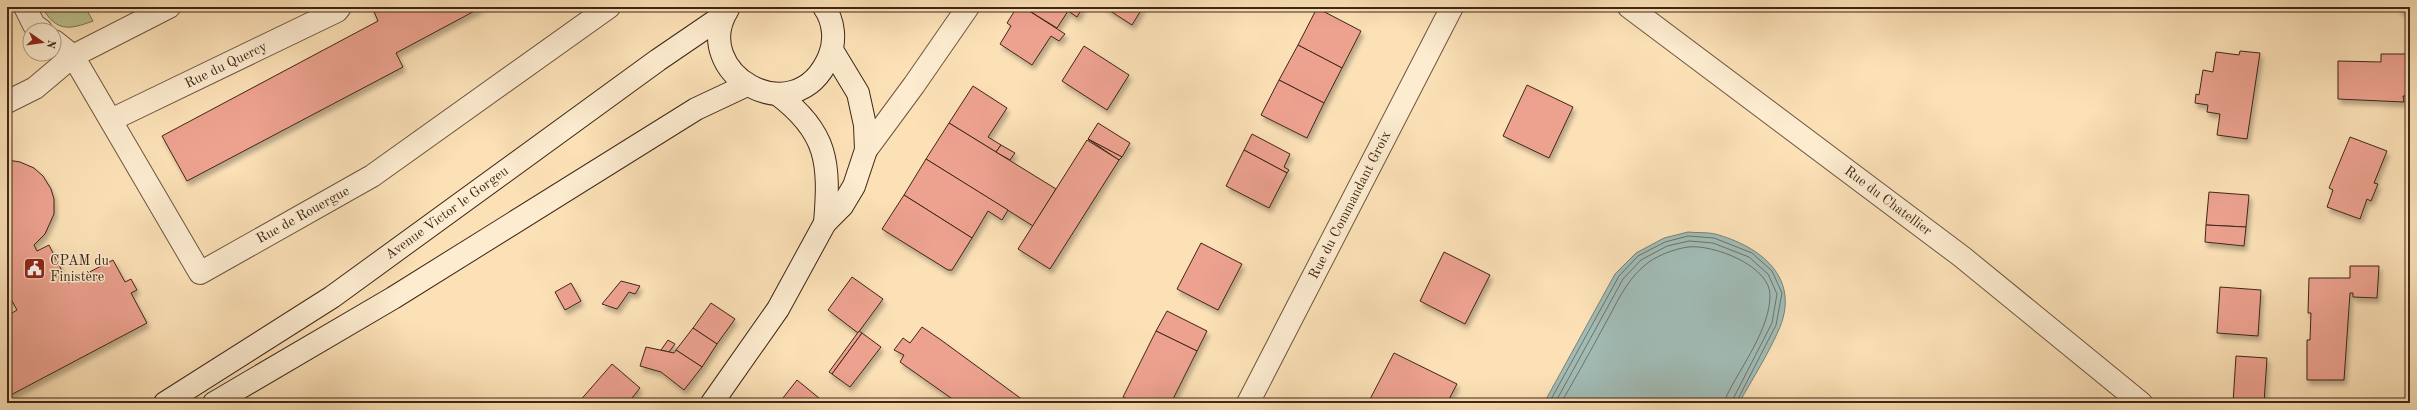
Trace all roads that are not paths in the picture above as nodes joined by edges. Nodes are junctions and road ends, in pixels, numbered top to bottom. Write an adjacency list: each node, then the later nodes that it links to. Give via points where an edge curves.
1 (25, 7): 10 (street)
2 (169, 7): 13 (street)
3 (340, 7): 17 (street, Rue du Quercy, via 337,11)
4 (609, 7): 17 (street, Rue de Rouergue, via 372,176 200,273)
5 (968, 7): 18 (street)
6 (1452, 7): 23 (street, Rue du Commandant Groix)
7 (1630, 7): 24 (street, Rue du Chatellier, via 1961,256)
8 (727, 11): 14 (street, via 720,35 723,55 732,72); 20 (street, Avenue Victor le Gorgeu, via 332,297)
9 (832, 12): 12 (street)
10 (32, 22)
11 (62, 47): 13 (street, Rue de Rouergue)
12 (832, 50): 15 (street, via 824,68 812,82 796,91); 18 (street, via 858,93 865,125)
13 (73, 56): 16 (street, via 34,88); 17 (street, Rue de Rouergue)
14 (746, 85): 15 (street, via 761,92); 21 (street, via 696,109 393,298)
15 (777, 94): 19 (street, via 797,109 814,130 825,156 828,190)
16 (7, 102)
17 (110, 120)
18 (866, 150): 19 (street, via 854,186 842,206)
19 (824, 223): 22 (street, via 778,309)
20 (165, 403)
21 (214, 403)
22 (712, 403)
23 (1248, 403)
24 (2141, 403)

